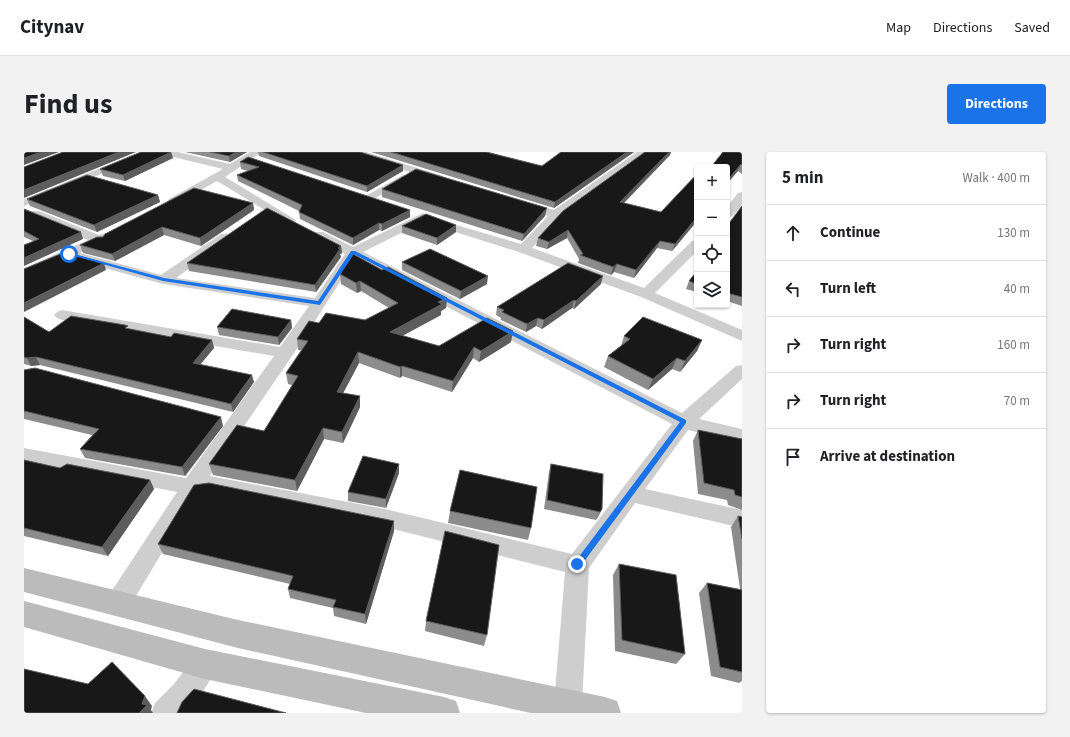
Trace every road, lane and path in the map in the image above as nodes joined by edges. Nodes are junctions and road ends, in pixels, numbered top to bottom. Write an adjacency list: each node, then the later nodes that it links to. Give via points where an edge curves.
1 (149, 152): 11 (street)
2 (165, 152): 10 (street)
3 (356, 152): 7 (street)
4 (384, 152): 7 (street)
5 (644, 152): 22 (street)
6 (253, 155): 8 (street); 10 (street)
7 (373, 157): 9 (street)
8 (263, 163)
9 (416, 170): 13 (street); 16 (street, via 364,196)
10 (225, 173): 15 (street, via 174,200); 29 (street, via 261,212)
11 (88, 177): 12 (street); 17 (street)
12 (102, 181)
13 (453, 182)
14 (742, 195): 20 (street)
15 (161, 202)
16 (382, 202)
17 (24, 203)
18 (534, 207): 22 (street)
19 (24, 209): 26 (street)
20 (730, 211)
21 (409, 212): 23 (street)
22 (556, 214): 28 (street)
23 (423, 217): 28 (street); 29 (street)
24 (235, 230): 32 (street)
25 (114, 233): 26 (street)
26 (100, 240): 30 (street)
27 (694, 247): 33 (street)
28 (524, 249): 33 (street)
29 (353, 252): 34 (street); 39 (street)
30 (69, 254): 31 (street); 32 (street)
31 (26, 270)
32 (163, 280): 34 (street)
33 (646, 294): 36 (street)
34 (320, 303): 37 (street)
35 (62, 315): 37 (street)
36 (742, 336)
37 (286, 353): 42 (street, via 230,420)
38 (742, 370): 39 (street)
39 (684, 422): 40 (street); 43 (street)
40 (742, 436)
41 (24, 455): 42 (street)
42 (190, 487): 45 (street, via 212,484 385,518); 47 (street)
43 (630, 494): 44 (street); 45 (street)
44 (742, 519)
45 (577, 564): 50 (street)
46 (24, 580): 47 (main road)
47 (118, 603): 50 (main road, via 238,634)
48 (24, 614): 49 (main road)
49 (205, 664): 51 (street, via 184,694); 52 (main road)
50 (568, 704): 53 (main road)
51 (165, 713)
52 (444, 713)
53 (604, 713)

